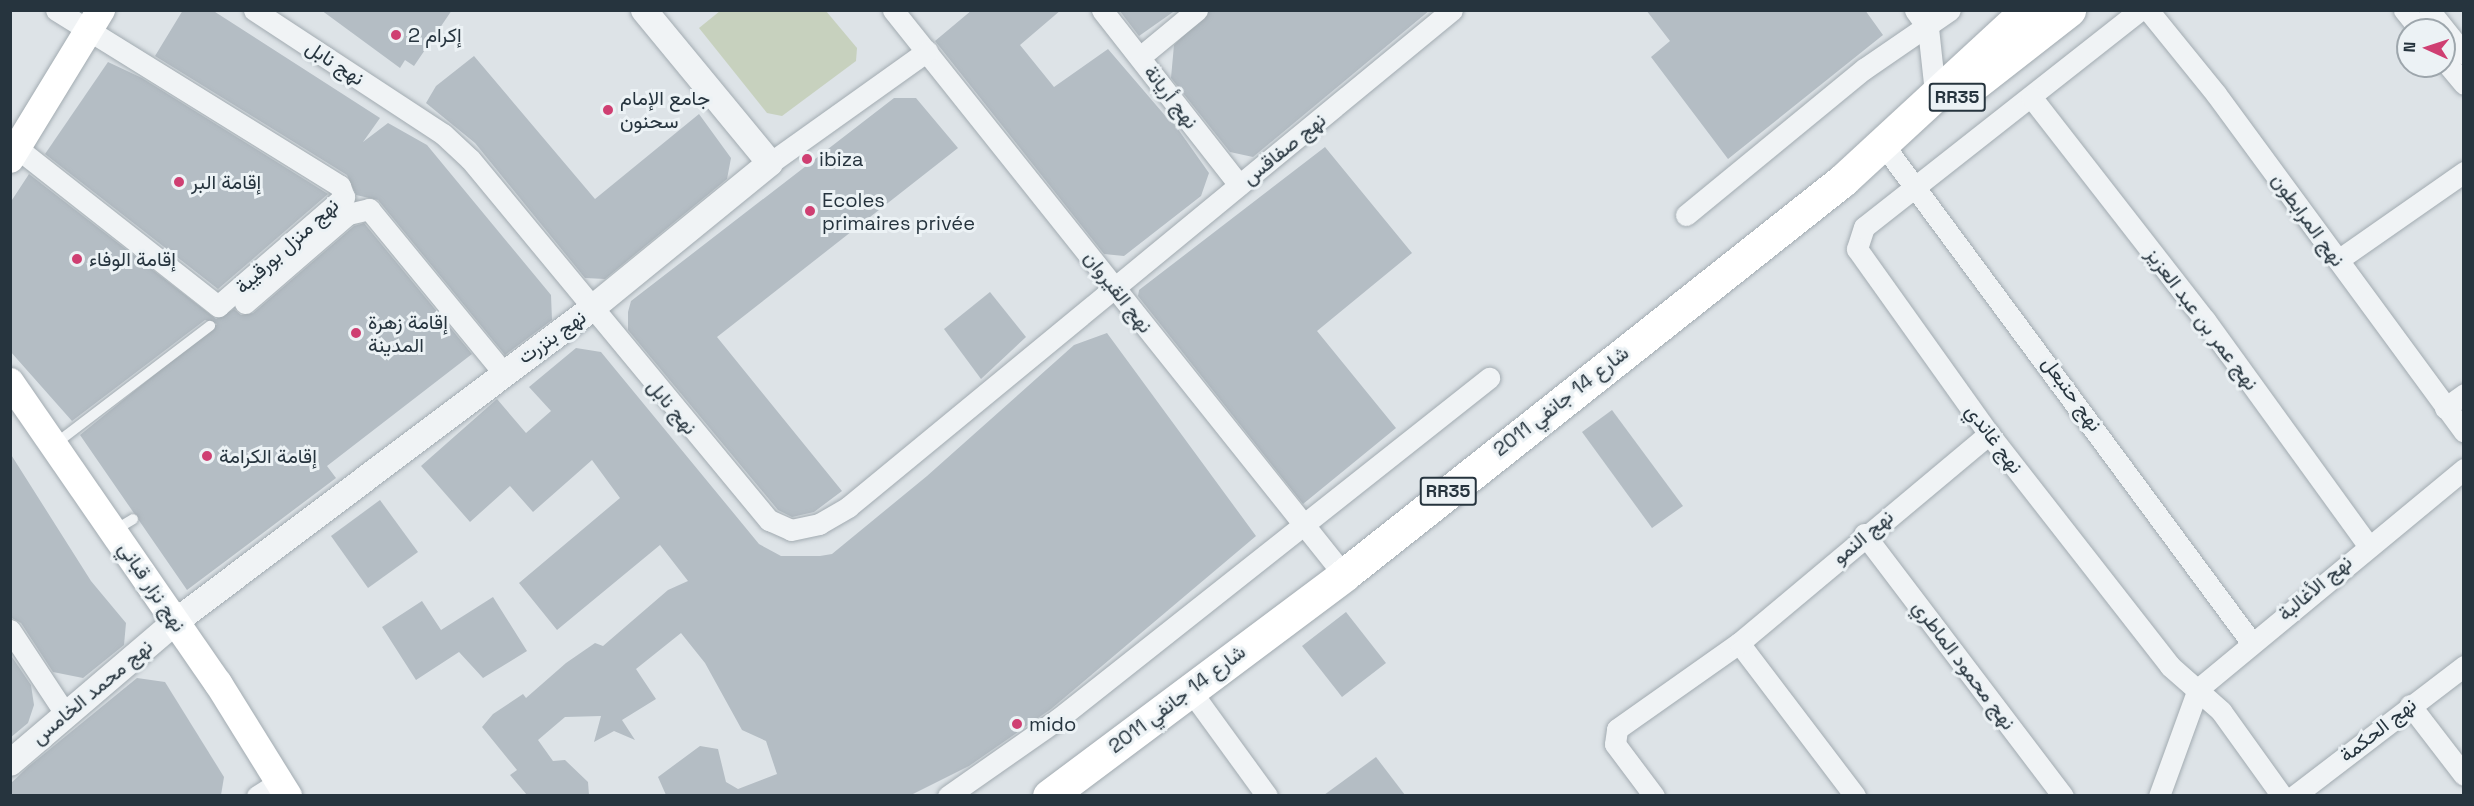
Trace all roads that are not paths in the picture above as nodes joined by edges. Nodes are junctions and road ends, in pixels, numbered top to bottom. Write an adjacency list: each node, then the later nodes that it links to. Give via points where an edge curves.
1 (56, 10): 15 (street, نهج منزل بورقيبة)
2 (254, 10): 33 (street, نهج نابل, via 443,134 494,187)
3 (893, 10): 17 (street, نهج القيروان)
4 (1102, 10): 19 (street, نهج أريانة)
5 (1197, 10): 19 (street)
6 (1452, 10): 27 (street, نهج صفاقس)
7 (1915, 10): 16 (street)
8 (1950, 10): 16 (street)
9 (2027, 10): 20 (main road, شارع 14 جانفي 2011 / RR35)
10 (2069, 10): 22 (main road, شارع 14 جانفي 2011 / RR35)
11 (2140, 10): 21 (street)
12 (2148, 10): 30 (street, نهج المرابطون)
13 (2429, 10): 18 (street)
14 (652, 13): 24 (street)
15 (95, 20): 23 (main road); 23 (street, نهج منزل بورقيبة, via 340,186 344,197 218,306)
16 (1928, 28): 20 (street); 29 (street, via 1864,69)
17 (927, 51): 24 (street, نهج بنزرت); 31 (street, نهج القيروان)
18 (2463, 54)
19 (1140, 57): 27 (street, نهج أريانة)
20 (1935, 92): 26 (main road, شارع 14 جانفي 2011 / RR35)
21 (2032, 98): 28 (street); 46 (street, نهج عمر بن عبد العزيز, via 2205,320)
22 (1888, 151): 26 (main road, شارع 14 جانفي 2011 / RR35); 28 (street, نهج حنبعل)
23 (14, 153)
24 (770, 163): 33 (street, نهج بنزرت)
25 (2463, 172): 30 (street)
26 (1843, 180): 47 (main road, شارع 14 جانفي 2011 / RR35)
27 (1239, 185): 31 (street, نهج صفاقس)
28 (1917, 189): 41 (street, نهج غاندي, via 1864,227 1857,249); 50 (street, نهج حنبعل)
29 (1686, 215)
30 (2338, 260): 39 (street, نهج المرابطون)
31 (1114, 285): 33 (street, نهج نابل, via 848,507 819,524 792,530 769,520); 44 (street, نهج القيروان)
32 (245, 303): 35 (street, via 348,214 369,209)
33 (590, 310): 35 (street, نهج بنزرت)
34 (210, 326): 42 (lane)
35 (503, 372): 48 (street, نهج بنزرت)
36 (1489, 378): 44 (street)
37 (10, 382): 42 (main road, نهج نزار قباني)
38 (2463, 394): 39 (street)
39 (2445, 408): 40 (street, نهج المرابطون)
40 (2463, 432)
41 (1989, 434): 45 (street, نهج النمو); 53 (street, نهج غاندي, via 2170,666)
42 (55, 444): 48 (main road, نهج نزار قباني, via 124,524)
43 (2463, 469): 46 (street, نهج الأغالبة)
44 (1305, 528): 47 (street, نهج القيروان); 60 (street, via 993,769)
45 (1864, 534): 51 (street, نهج النمو); 65 (street, نهج محمود الماطري)
46 (2367, 544): 50 (street, نهج الأغالبة)
47 (1344, 575): 54 (main road, شارع 14 جانفي 2011 / RR35)
48 (175, 622): 56 (street, نهج محمد الخامس); 59 (main road, نهج نزار قباني)
49 (10, 630): 56 (street)
50 (2251, 642): 53 (street, نهج الأغالبة)
51 (1739, 643): 63 (street, نهج النمو, via 1617,729 1615,744); 64 (street)
52 (2463, 666): 55 (street, نهج الحكمة)
53 (2198, 688): 66 (street, نهج الأغالبة); 67 (street, نهج غاندي)
54 (1190, 690): 61 (main road, شارع 14 جانفي 2011 / RR35); 62 (street)
55 (2410, 705): 58 (street); 68 (street, نهج الحكمة)
56 (64, 712): 57 (street, نهج محمد الخامس)
57 (10, 763)
58 (2463, 776)
59 (275, 791)
60 (948, 795)
61 (1048, 795)
62 (1267, 795)
63 (1654, 795)
64 (1855, 795)
65 (2063, 795)
66 (2159, 795)
67 (2282, 795)
68 (2294, 795)

